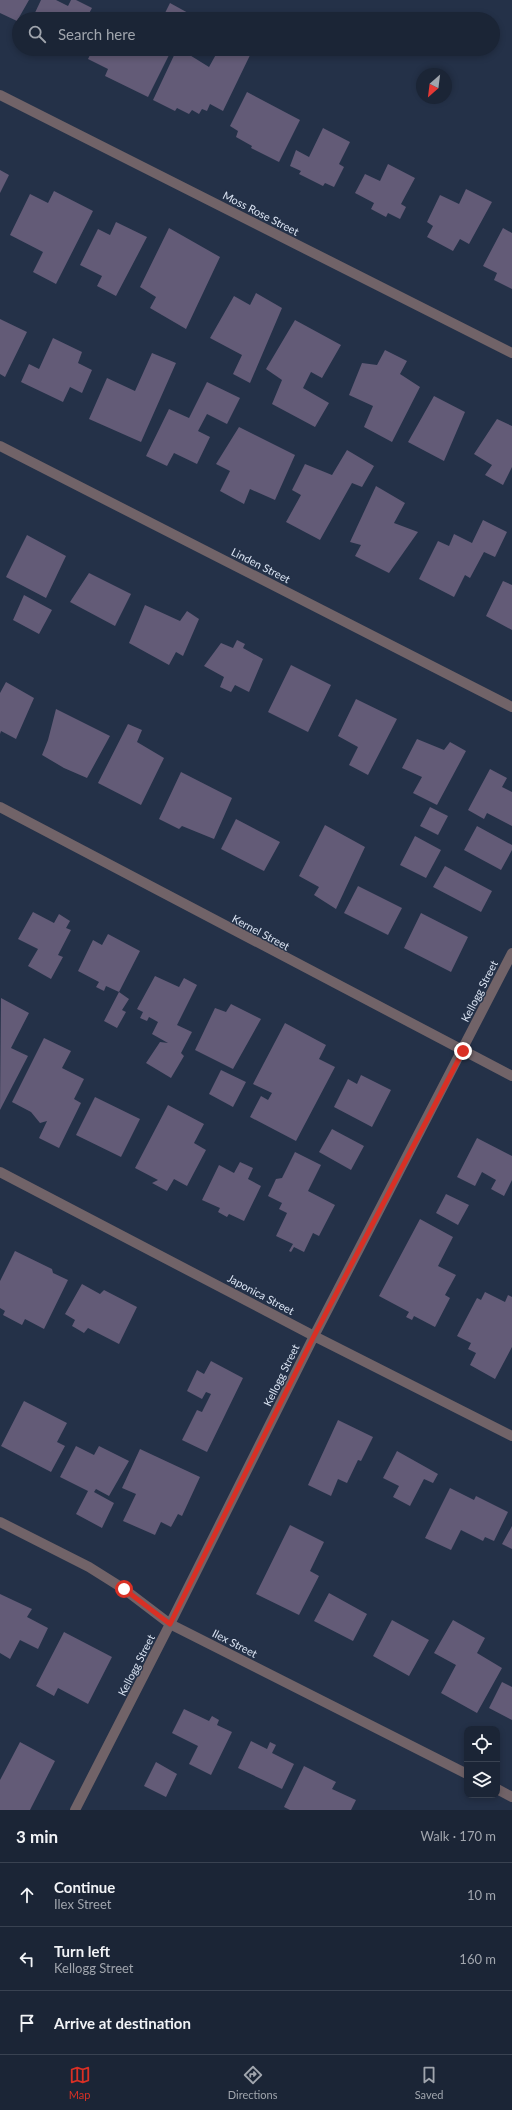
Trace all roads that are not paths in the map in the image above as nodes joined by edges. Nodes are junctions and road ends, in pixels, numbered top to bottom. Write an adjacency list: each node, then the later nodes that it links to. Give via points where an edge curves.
1 (0, 95): 2 (street, Moss Rose Street)
2 (512, 353)
3 (0, 446): 4 (street, Linden Street)
4 (512, 707)
5 (0, 808): 7 (street, Kernel Street)
6 (512, 953): 7 (street, Kellogg Street)
7 (463, 1051): 8 (street, Kernel Street); 10 (street, Kellogg Street)
8 (512, 1076)
9 (0, 1172): 10 (street, Japonica Street)
10 (314, 1336): 11 (street, Japonica Street); 13 (street, Kellogg Street)
11 (512, 1436)
12 (0, 1522): 13 (street, Ilex Street, via 89,1567 124,1589)
13 (170, 1624): 14 (street, Ilex Street); 17 (street, Kellogg Street)
14 (464, 1772)
15 (500, 1791): 16 (street)
16 (512, 1797)
17 (75, 1810)

